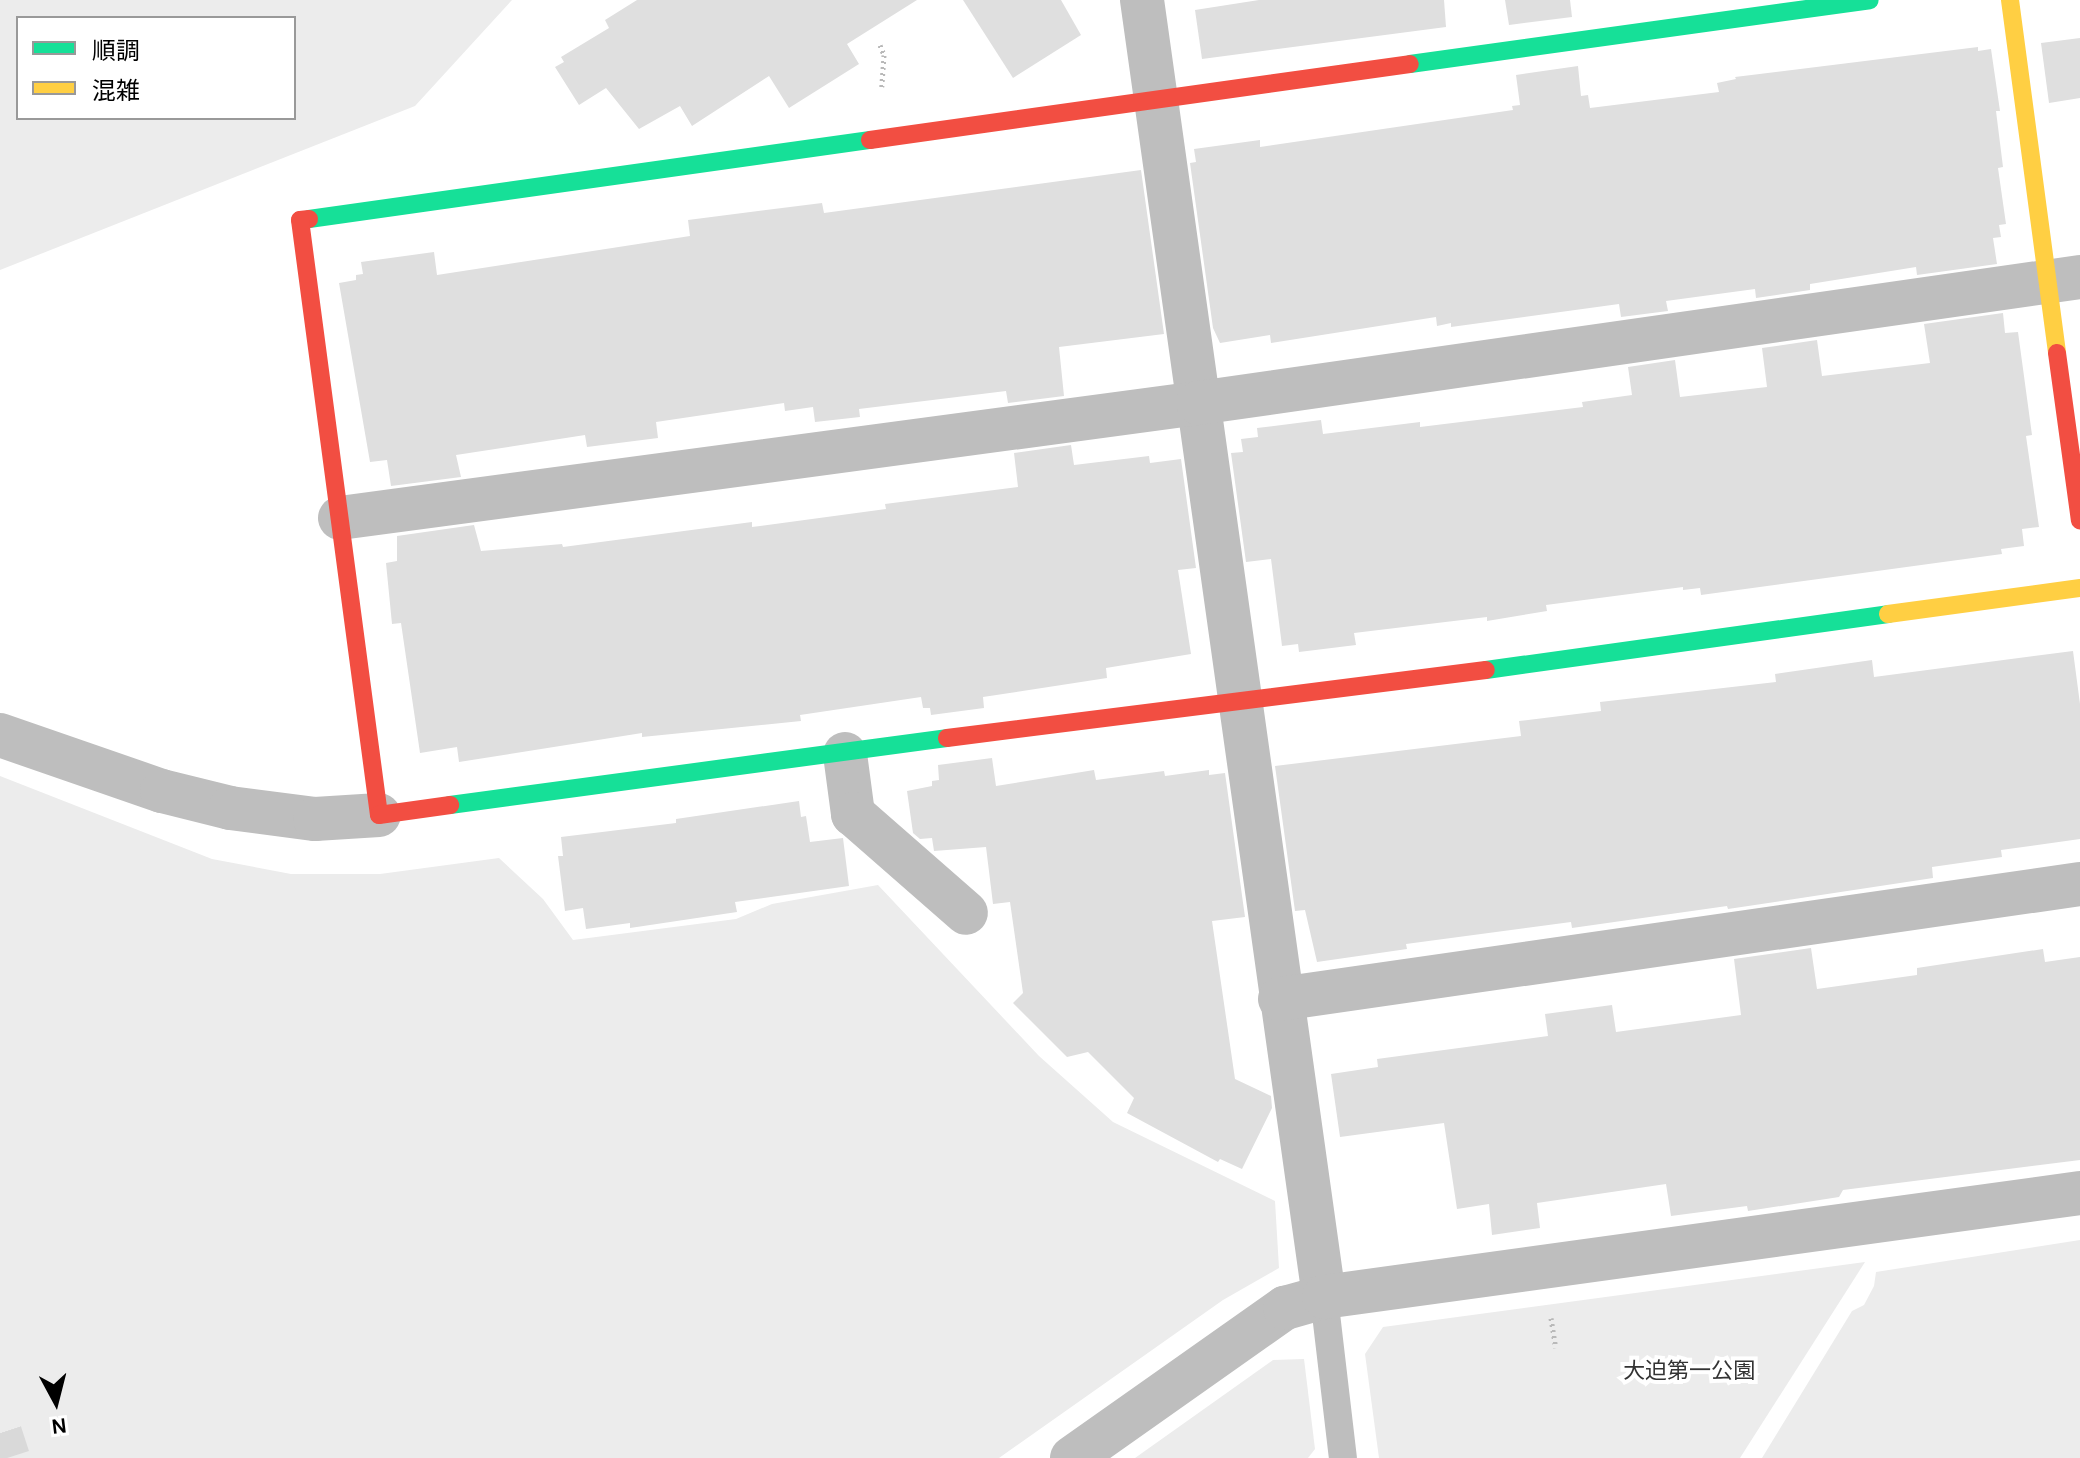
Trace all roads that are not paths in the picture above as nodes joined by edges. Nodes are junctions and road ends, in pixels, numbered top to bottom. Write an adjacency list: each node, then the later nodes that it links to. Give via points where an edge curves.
1 (1142, 0): 4 (street)
2 (1870, 0): 4 (street)
3 (2010, 0): 5 (street)
4 (1156, 101): 6 (street); 7 (street, via 300,220)
5 (2064, 279): 6 (street); 8 (street)
6 (1198, 403): 7 (street); 10 (street)
7 (340, 518): 13 (street)
8 (2080, 520)
9 (2080, 588): 10 (street)
10 (1242, 701): 12 (street); 16 (street)
11 (0, 735): 13 (street, via 162,791 230,808 315,819)
12 (845, 754): 13 (street); 15 (street, via 853,814)
13 (379, 815)
14 (2080, 884): 16 (street)
15 (966, 913)
16 (1280, 999): 18 (street)
17 (2080, 1193): 18 (street)
18 (1324, 1297): 19 (street, via 1285,1308); 20 (lane)
19 (1072, 1458)
20 (1343, 1458)

